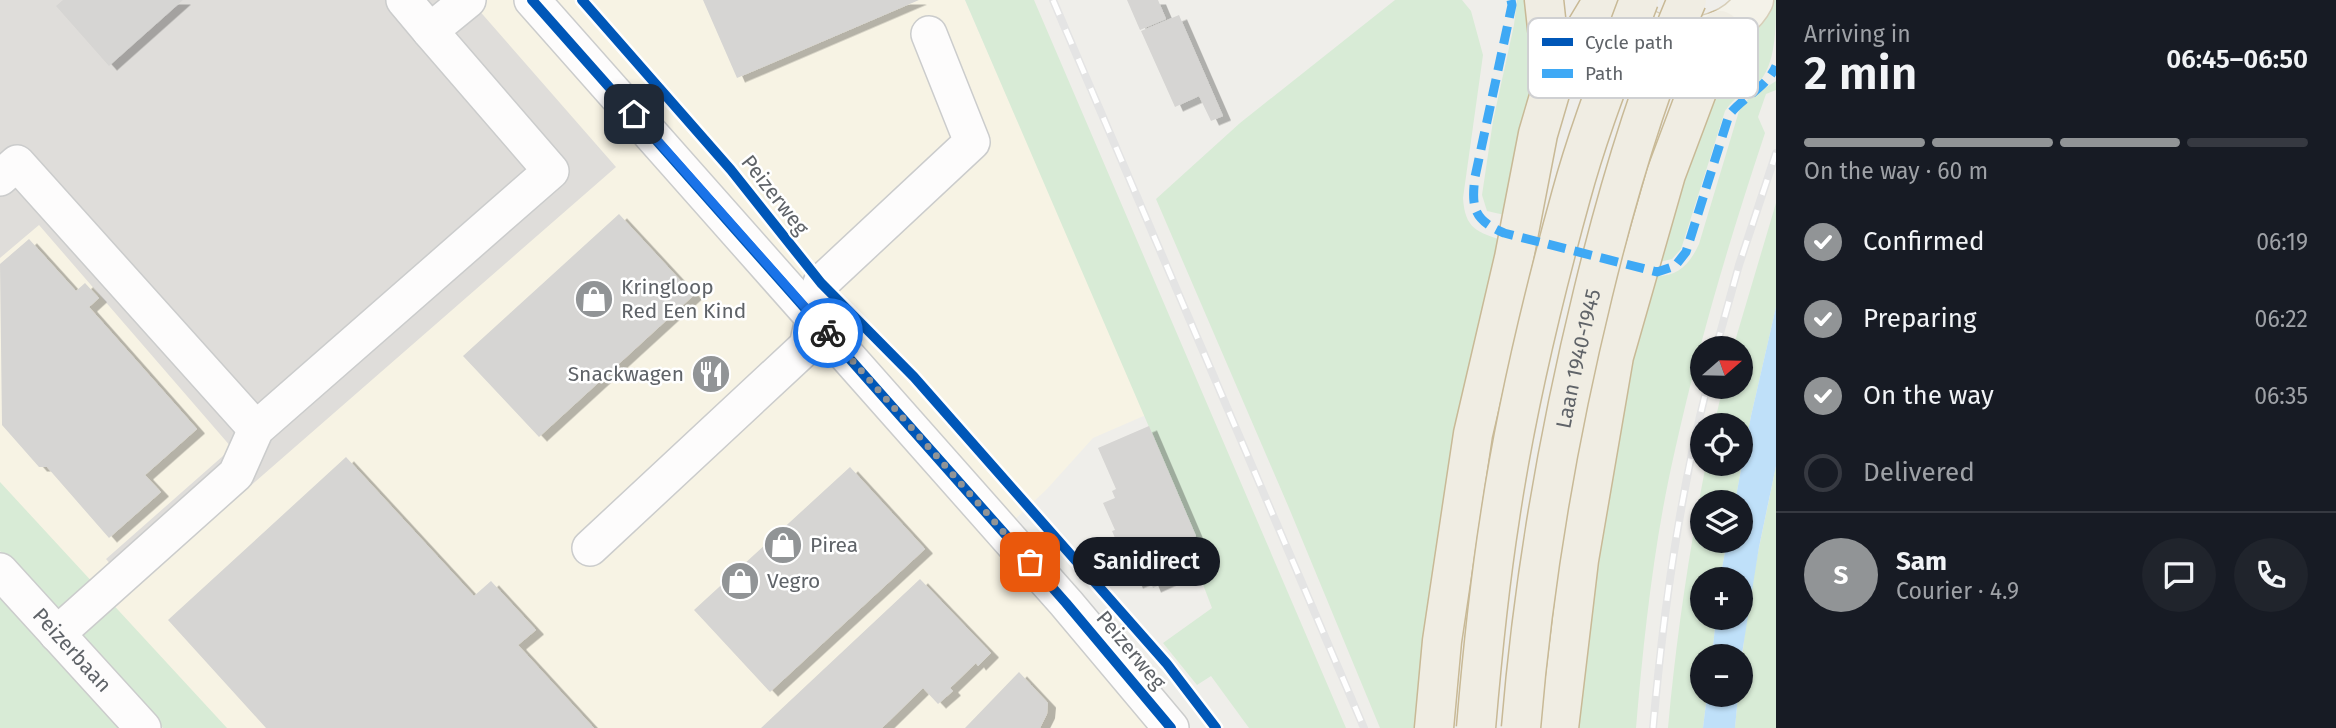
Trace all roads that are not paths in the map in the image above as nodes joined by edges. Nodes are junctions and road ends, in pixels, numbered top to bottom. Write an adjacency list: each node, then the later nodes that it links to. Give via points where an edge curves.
1 (404, 0): 16 (street)
2 (468, 0): 16 (street)
3 (532, 0): 23 (street, Peizerweg)
4 (1544, 0): 10 (highway)
5 (1603, 0): 11 (highway)
6 (1612, 0): 12 (main road)
7 (1639, 0): 13 (highway, bridge)
8 (1687, 0): 14 (highway, Laan 1940-1945, bridge)
9 (1754, 0): 15 (main road)
10 (1546, 18)
11 (1592, 18)
12 (1632, 18)
13 (1632, 18)
14 (1680, 18)
15 (1740, 18)
16 (430, 31): 24 (street, via 551,170)
17 (929, 34): 23 (street, via 972,142 821,283)
18 (1549, 98): 30 (highway, via 1473,434 1442,641)
19 (1602, 98): 31 (highway, bridge, via 1572,193 1520,405 1500,516)
20 (1651, 98): 32 (highway, Laan 1940-1945, bridge, via 1610,223 1560,438)
21 (1694, 98): 33 (highway, via 1666,174 1614,356 1579,560)
22 (0, 178): 24 (street, via 17,163)
23 (814, 318): 25 (street, via 807,346); 28 (street, Peizerweg, via 1083,623)
24 (256, 429): 27 (street, via 236,474)
25 (590, 548)
26 (0, 571): 27 (street, Peizerbaan)
27 (57, 634): 29 (street, Peizerbaan)
28 (1161, 724)
29 (143, 728)
30 (1434, 728)
31 (1476, 728)
32 (1521, 728)
33 (1559, 728)

